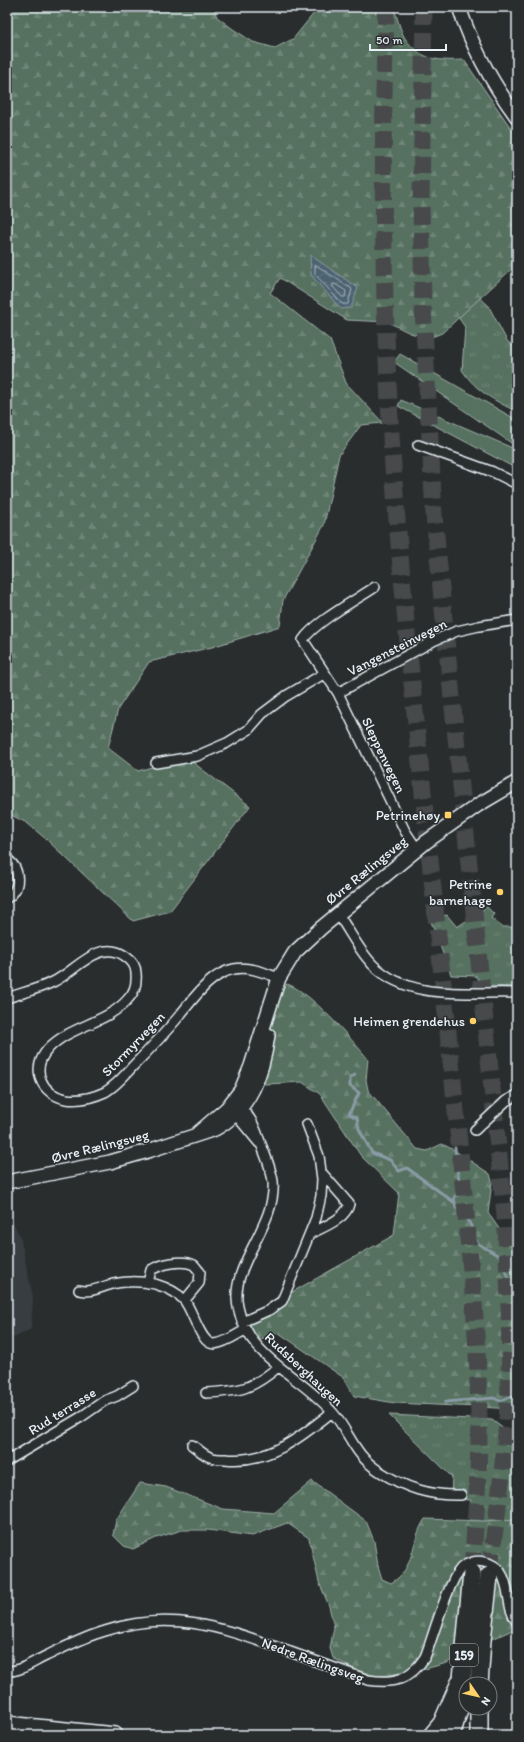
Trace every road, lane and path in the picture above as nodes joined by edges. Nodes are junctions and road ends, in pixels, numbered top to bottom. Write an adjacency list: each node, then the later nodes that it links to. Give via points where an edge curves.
1 (459, 7): 2 (main road, via 485,70)
2 (517, 117)
3 (418, 445): 4 (street, via 494,472)
4 (517, 484)
5 (375, 587): 7 (street, Sleppenvegen, via 307,634 304,640)
6 (517, 620): 8 (street, Vangensteinvegen, via 457,631 435,640)
7 (325, 673): 8 (street, Sleppenvegen); 9 (street, via 286,696 262,714 248,730 226,743 197,756)
8 (338, 693): 11 (street, Sleppenvegen, via 405,831)
9 (156, 763)
10 (517, 782): 11 (main road, Øvre Rælingsveg, via 474,808)
11 (417, 849): 14 (main road, Øvre Rælingsveg)
12 (7, 859): 13 (street, via 16,870 18,880 16,889)
13 (7, 898)
14 (338, 914): 15 (main road, Øvre Rælingsveg, via 295,952); 16 (street, via 372,963 393,980 438,992)
15 (279, 978): 17 (street, Stormyrvegen, via 247,969 233,969 222,973 198,993 162,1036 112,1087 92,1097 79,1099 58,1097 44,1086 38,1069 42,1059 55,1042 115,1010 128,1000 136,984 133,964 120,952 102,951 90,955 54,981); 19 (main road, Øvre Rælingsveg, via 269,1011 268,1036 262,1069 255,1086)
16 (517, 993)
17 (7, 998)
18 (517, 1095): 21 (street)
19 (236, 1108): 23 (main road, Øvre Rælingsveg, via 198,1133 148,1151 110,1162); 28 (street, Rudsberghaugen, via 261,1145 271,1172 273,1194 268,1214 237,1289 237,1306)
20 (307, 1124): 22 (street, Rudsberghaugen, via 319,1156)
21 (475, 1130)
22 (321, 1172): 24 (street, Rudsberghaugen, via 321,1196); 24 (street, via 345,1198 348,1207 342,1215)
23 (7, 1182)
24 (310, 1234): 28 (street, Rudsberghaugen, via 282,1301)
25 (148, 1283): 26 (street, Rudsberghaugen, via 124,1283 88,1291); 27 (street, Rudsberghaugen, via 167,1288); 27 (street, via 151,1270 157,1267 185,1263 194,1266 200,1272 199,1283)
26 (79, 1290)
27 (185, 1300): 28 (street, Rudsberghaugen, via 208,1342 214,1344 227,1340)
28 (244, 1326): 29 (street, Rudsberghaugen, via 255,1344)
29 (278, 1367): 31 (street, via 264,1380 247,1388); 32 (street, Rudsberghaugen, via 310,1391)
30 (134, 1386): 34 (street, Rud terrasse, via 104,1401)
31 (206, 1393)
32 (332, 1412): 33 (street, via 279,1450 255,1458 210,1458); 35 (street, Rudsberghaugen, via 357,1452 378,1471 404,1486 427,1494)
33 (192, 1445)
34 (7, 1461)
35 (461, 1495)
36 (472, 1573): 40 (highway, 159)
37 (489, 1576): 41 (highway, 159)
38 (517, 1622): 39 (street, Nedre Rælingsveg, via 510,1609 501,1572 488,1563 477,1561 468,1564 457,1574 425,1657 419,1667 401,1680 368,1680 231,1631 193,1622 175,1621 136,1623 106,1630 19,1669)
39 (8, 1671)
40 (463, 1674): 45 (main road, via 447,1711); 46 (highway, 159, via 458,1710)
41 (480, 1676)
42 (479, 1716): 49 (highway)
43 (7, 1724): 44 (main road)
44 (115, 1735)
45 (431, 1735)
46 (451, 1735)
47 (459, 1735): 48 (highway)
48 (474, 1735)
49 (479, 1735)

